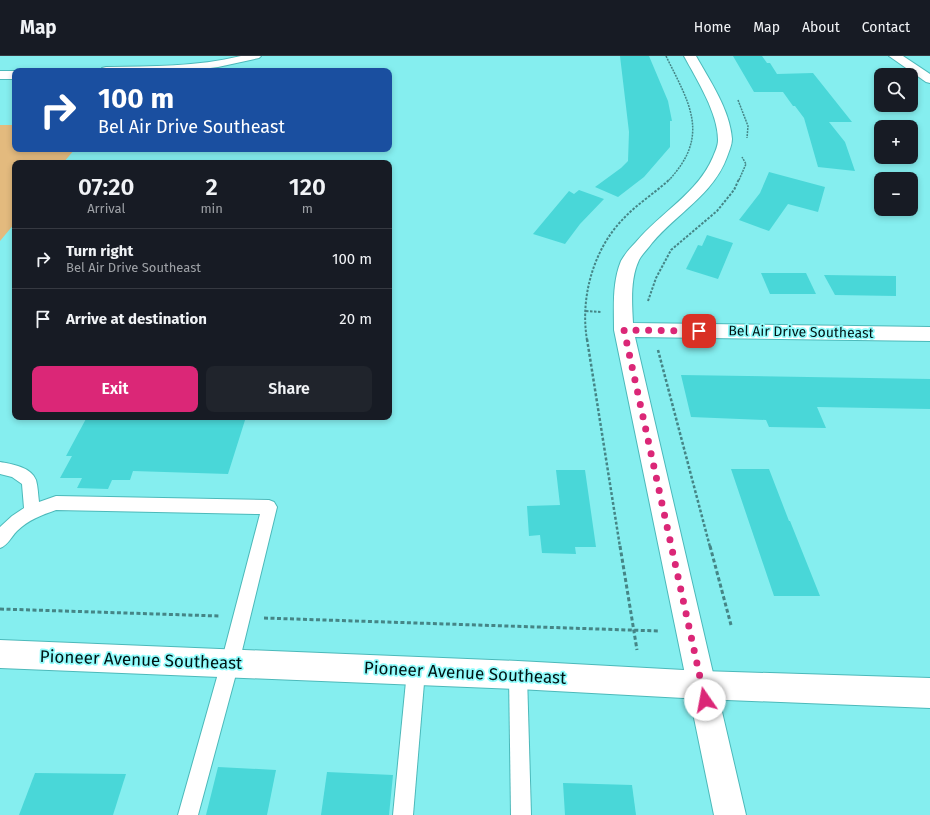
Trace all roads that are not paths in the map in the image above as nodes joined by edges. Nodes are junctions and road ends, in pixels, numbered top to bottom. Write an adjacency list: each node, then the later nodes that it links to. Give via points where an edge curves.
1 (255, 56): 4 (street, via 235,62)
2 (690, 56): 8 (street, via 710,95 725,140 719,163 702,188 651,233 630,261 623,290)
3 (895, 56): 7 (street)
4 (192, 68)
5 (0, 75): 6 (street)
6 (12, 75)
7 (930, 79)
8 (624, 330): 9 (street, Bel Air Drive Southeast); 17 (street)
9 (930, 334)
10 (0, 468): 11 (lane, via 16,471 29,481)
11 (32, 510): 12 (lane, via 16,521); 14 (lane, via 56,503 269,507)
12 (0, 541)
13 (0, 654): 14 (street, Pioneer Avenue Southeast)
14 (230, 663): 15 (street, Pioneer Avenue Southeast); 19 (lane)
15 (416, 671): 16 (street, Pioneer Avenue Southeast); 20 (lane)
16 (518, 675): 17 (street, Pioneer Avenue Southeast); 21 (lane)
17 (702, 685): 18 (street, Pioneer Avenue Southeast); 22 (street)
18 (930, 693)
19 (188, 815)
20 (403, 815)
21 (521, 815)
22 (730, 815)

